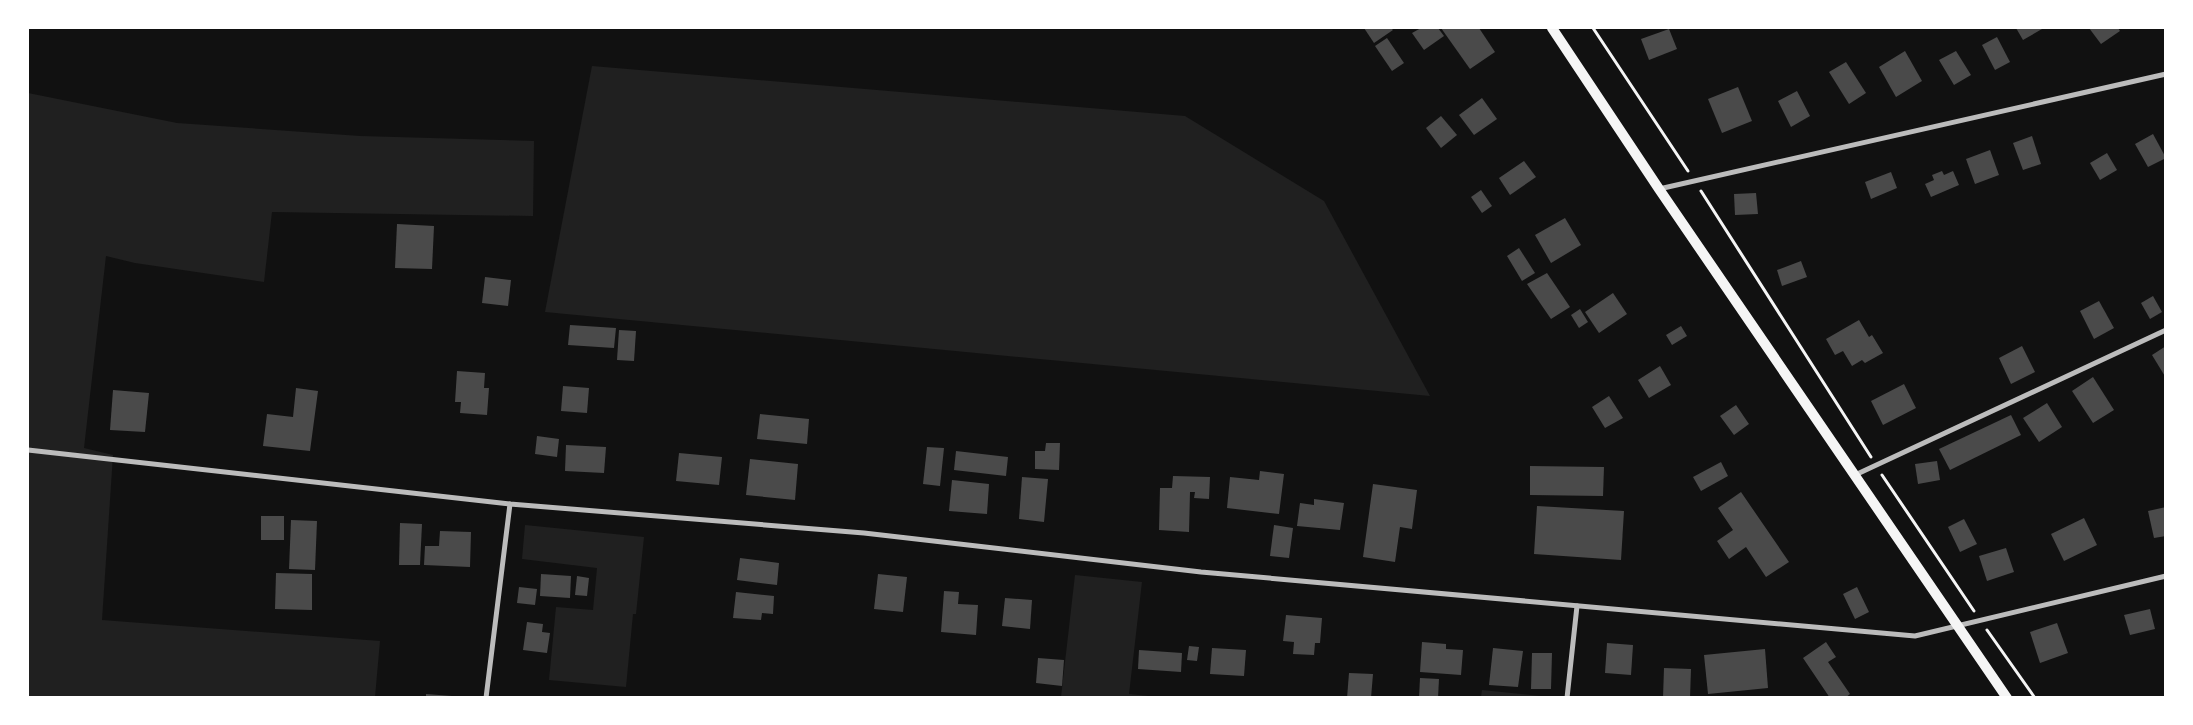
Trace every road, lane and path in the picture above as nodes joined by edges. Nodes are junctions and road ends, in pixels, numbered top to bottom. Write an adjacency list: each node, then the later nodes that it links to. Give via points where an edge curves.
1 (1552, 28): 5 (main road)
2 (1593, 28): 4 (path)
3 (2166, 74): 4 (street)
4 (1695, 182): 5 (street); 8 (path)
5 (1659, 189): 9 (main road)
6 (2166, 330): 8 (street)
7 (28, 450): 10 (street)
8 (1876, 466): 9 (street); 13 (path)
9 (1855, 476): 14 (main road)
10 (510, 504): 12 (street, via 864,533 1201,572); 15 (street)
11 (2166, 576): 13 (street)
12 (1577, 606): 14 (street, via 1915,636); 16 (street)
13 (1980, 621): 14 (street); 18 (path)
14 (1959, 626): 17 (main road)
15 (486, 698)
16 (1567, 698)
17 (2007, 698)
18 (2035, 698)

